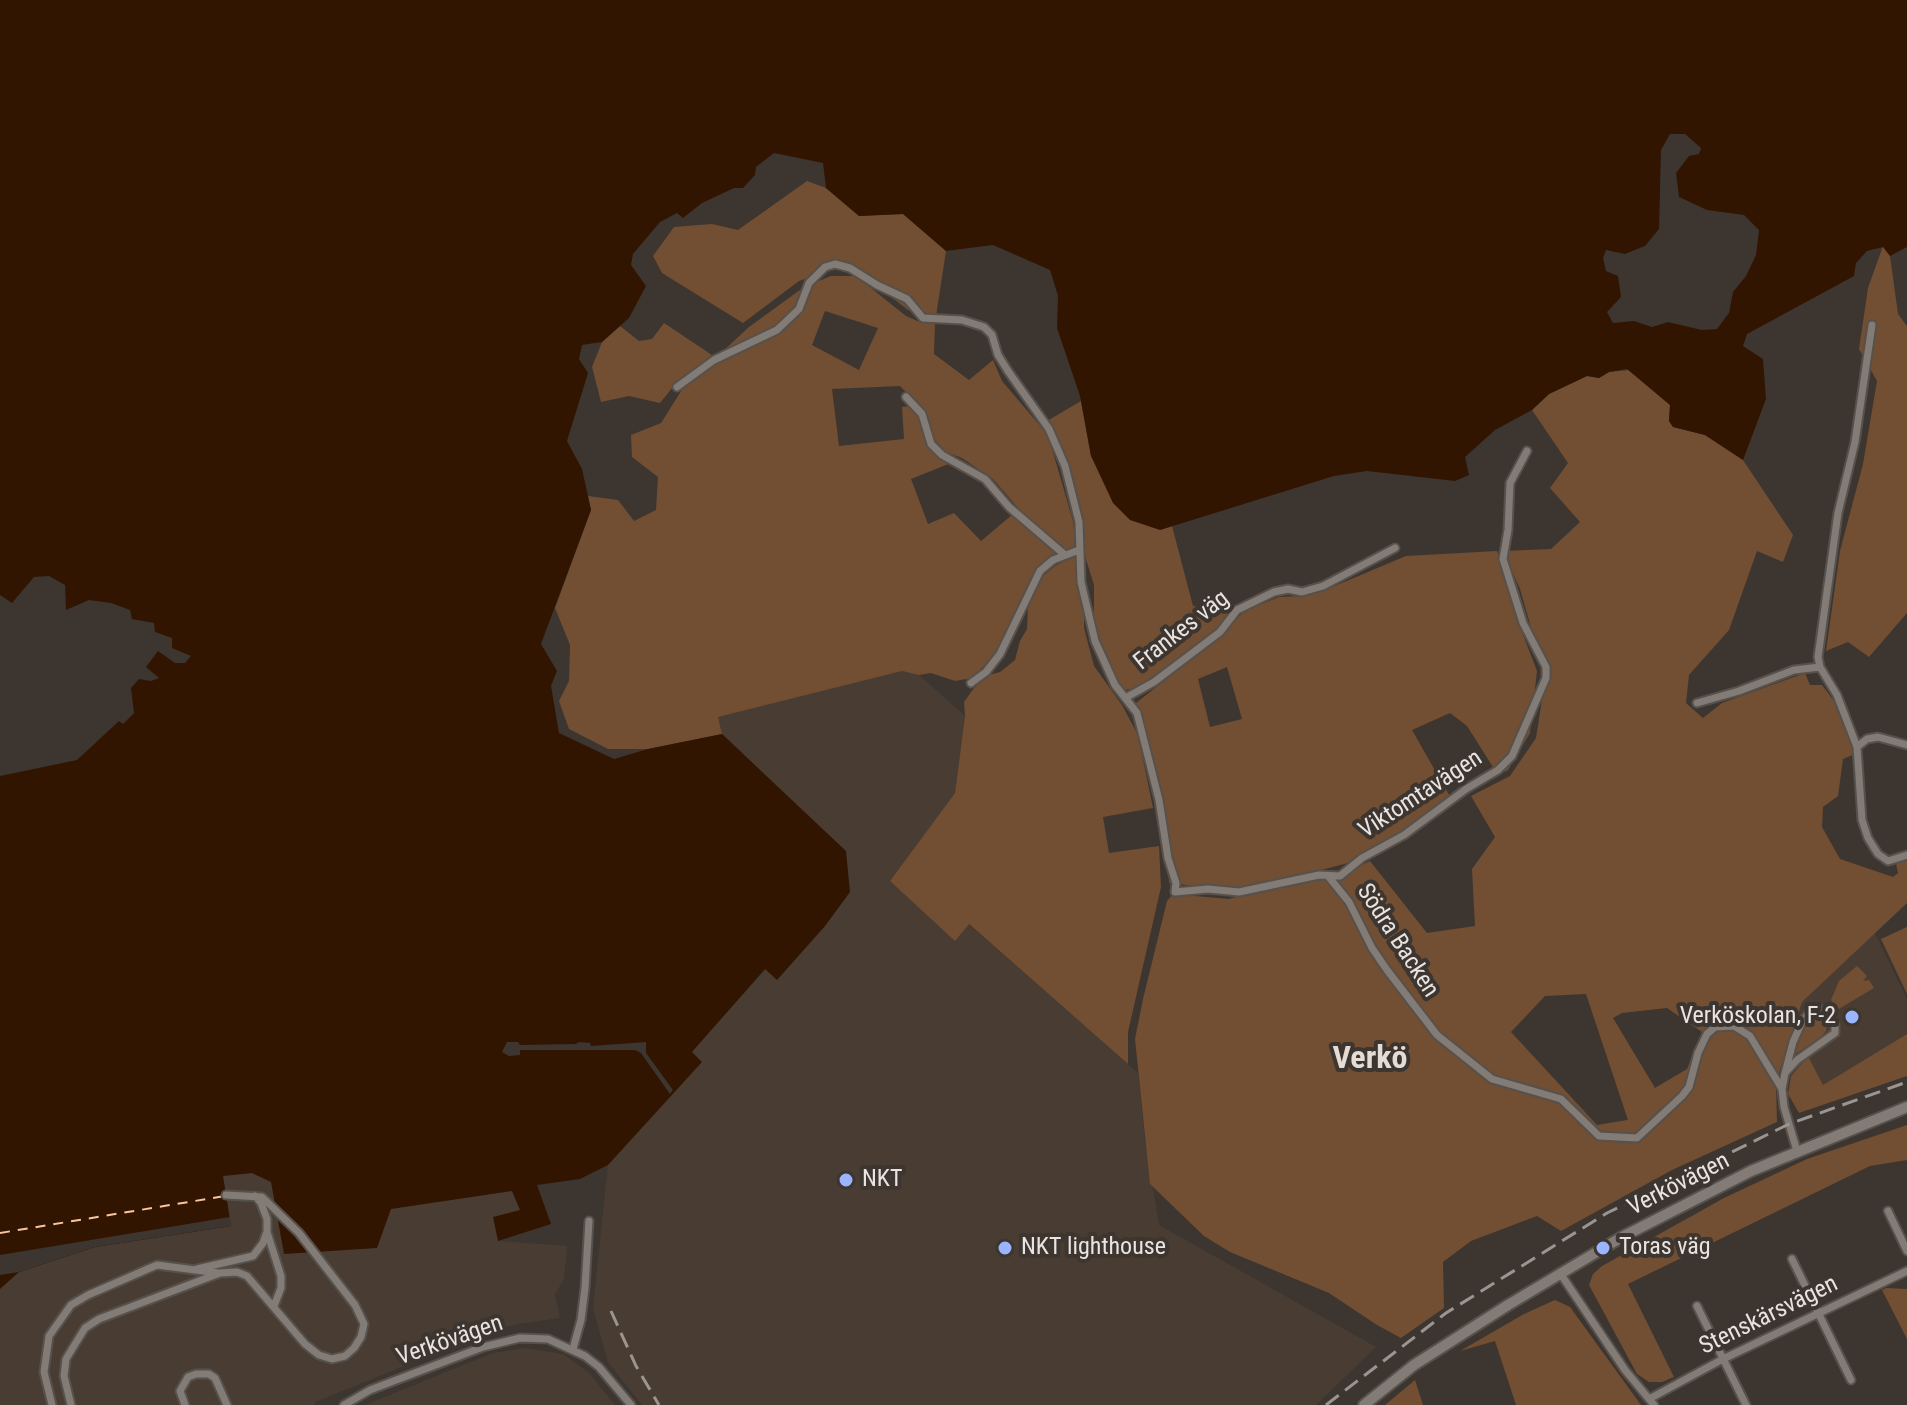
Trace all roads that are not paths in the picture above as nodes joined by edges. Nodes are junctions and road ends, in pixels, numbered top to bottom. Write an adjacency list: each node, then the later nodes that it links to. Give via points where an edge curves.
1 (1872, 325): 8 (street, via 1836,528 1819,640)
2 (677, 387): 6 (street, via 714,360 777,330 799,309 809,283 825,267 850,268 907,299 923,318 977,324 992,335 998,355 1049,429 1065,466 1076,506)
3 (906, 397): 7 (street, via 922,414 931,444 942,455 985,479)
4 (1527, 451): 15 (street, Viktomtavägen, via 1510,483 1503,559 1523,623 1546,667 1529,722 1512,756 1498,770 1340,876)
5 (1395, 548): 10 (street, Frankes väg, via 1323,586 1274,592 1237,610 1220,632)
6 (1079, 550): 7 (street); 10 (street, via 1095,641 1115,685)
7 (1065, 555): 9 (street, via 1040,571 1000,654)
8 (1820, 667): 11 (street, via 1794,670); 13 (street)
9 (971, 683)
10 (1127, 697): 15 (street, Viktomtavägen, via 1147,746 1175,892 1239,892)
11 (1697, 703)
12 (1907, 745): 13 (street, via 1878,737)
13 (1857, 747): 14 (street, via 1868,838 1888,861)
14 (1907, 855)
15 (1328, 876): 17 (street, Södra Backen, via 1387,970 1437,1035 1492,1079 1561,1099 1599,1136 1637,1138 1682,1096 1707,1034 1715,1027 1734,1026 1750,1036)
16 (1785, 1073): 16 (street, via 1835,1033 1827,1012 1808,1014 1801,1024); 17 (street)
17 (1782, 1089): 19 (street)
18 (1907, 1107): 19 (main road, Verkövägen)
19 (1797, 1151): 30 (main road, Verkövägen, via 1690,1201)
20 (226, 1195): 21 (street)
21 (254, 1195): 24 (street, via 267,1219); 31 (street, via 273,1206 338,1282 364,1324 361,1337 345,1356 319,1355)
22 (1888, 1211): 25 (street)
23 (589, 1221): 34 (street, via 581,1320)
24 (267, 1232): 27 (street, via 253,1256); 31 (street, via 281,1276)
25 (1907, 1251)
26 (1792, 1259): 33 (street)
27 (193, 1270): 29 (street); 38 (street, via 157,1265 71,1305 49,1336 44,1372)
28 (1907, 1271): 33 (street, Stenskärsvägen)
29 (220, 1273): 31 (street, via 247,1276); 39 (street, via 85,1328 66,1359)
30 (1560, 1273): 37 (street); 44 (main road, Verkövägen, via 1414,1365)
31 (274, 1306)
32 (1697, 1306): 35 (street)
33 (1819, 1313): 35 (street, Stenskärsvägen); 36 (street)
34 (573, 1349): 42 (street, Verkövägen, via 548,1339 504,1341 370,1390); 43 (street, Verkövägen, via 599,1367)
35 (1723, 1359): 37 (street, Stenskärsvägen); 45 (street)
36 (1851, 1380)
37 (1652, 1402)
38 (52, 1405)
39 (71, 1405)
40 (185, 1405): 41 (street, via 183,1382 209,1374)
41 (227, 1405)
42 (344, 1405)
43 (631, 1405)
44 (1364, 1405)
45 (1746, 1405)

